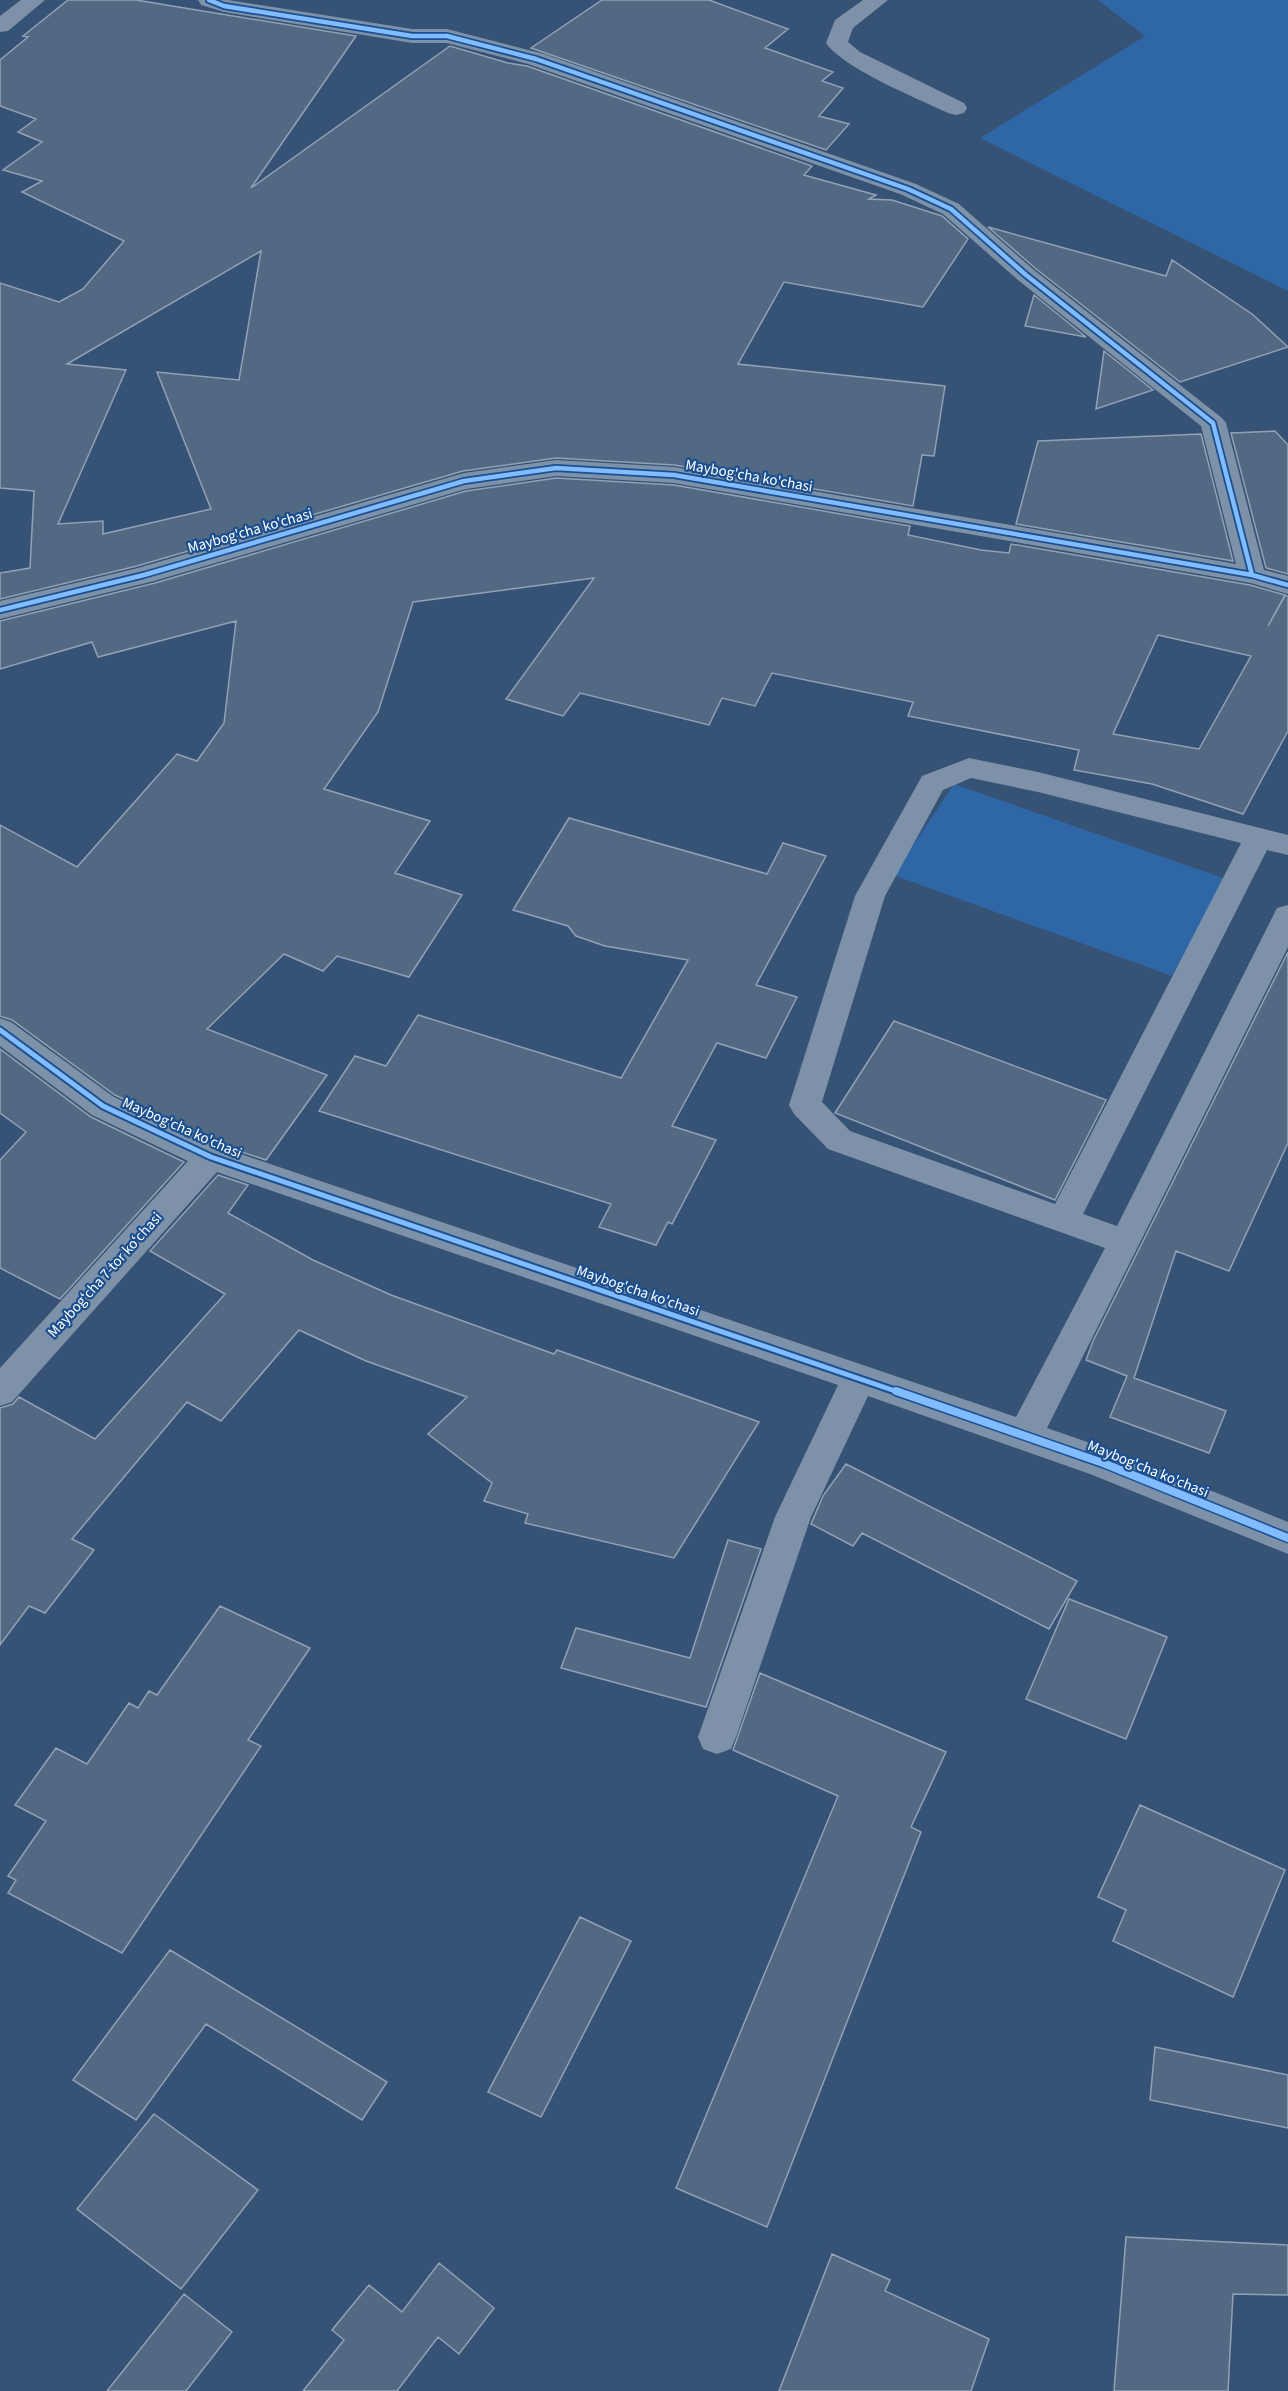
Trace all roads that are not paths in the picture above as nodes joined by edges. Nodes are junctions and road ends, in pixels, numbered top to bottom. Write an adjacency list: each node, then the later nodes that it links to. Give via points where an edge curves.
1 (34, 0): 4 (street)
2 (209, 0): 6 (street, via 224,6 412,36 447,36 536,59 908,189 951,210 1026,276 1213,423)
3 (877, 0): 5 (street, via 843,25 837,43 852,57)
4 (0, 26)
5 (956, 108)
6 (1252, 575): 7 (street, Maybog'cha ko'chasi); 8 (street, Maybog'cha ko'chasi, via 674,475 556,468 464,481 144,575)
7 (1288, 585)
8 (0, 610)
9 (1258, 838): 10 (street); 14 (street); 14 (street, via 969,768 932,783 870,896 805,1105 839,1140)
10 (1288, 844)
11 (1288, 916): 15 (street)
12 (0, 1030): 13 (street, Maybog'cha ko'chasi, via 103,1106)
13 (210, 1158): 16 (street, Maybog'cha ko'chasi); 17 (street, Maybogʻcha 7-tor koʻchasi)
14 (1064, 1220): 15 (street)
15 (1125, 1242): 18 (street)
16 (859, 1378): 18 (street, Maybog'cha ko'chasi); 20 (street, via 793,1517)
17 (0, 1392)
18 (1025, 1435): 19 (street, Maybog'cha ko'chasi)
19 (1288, 1538)
20 (717, 1737)

